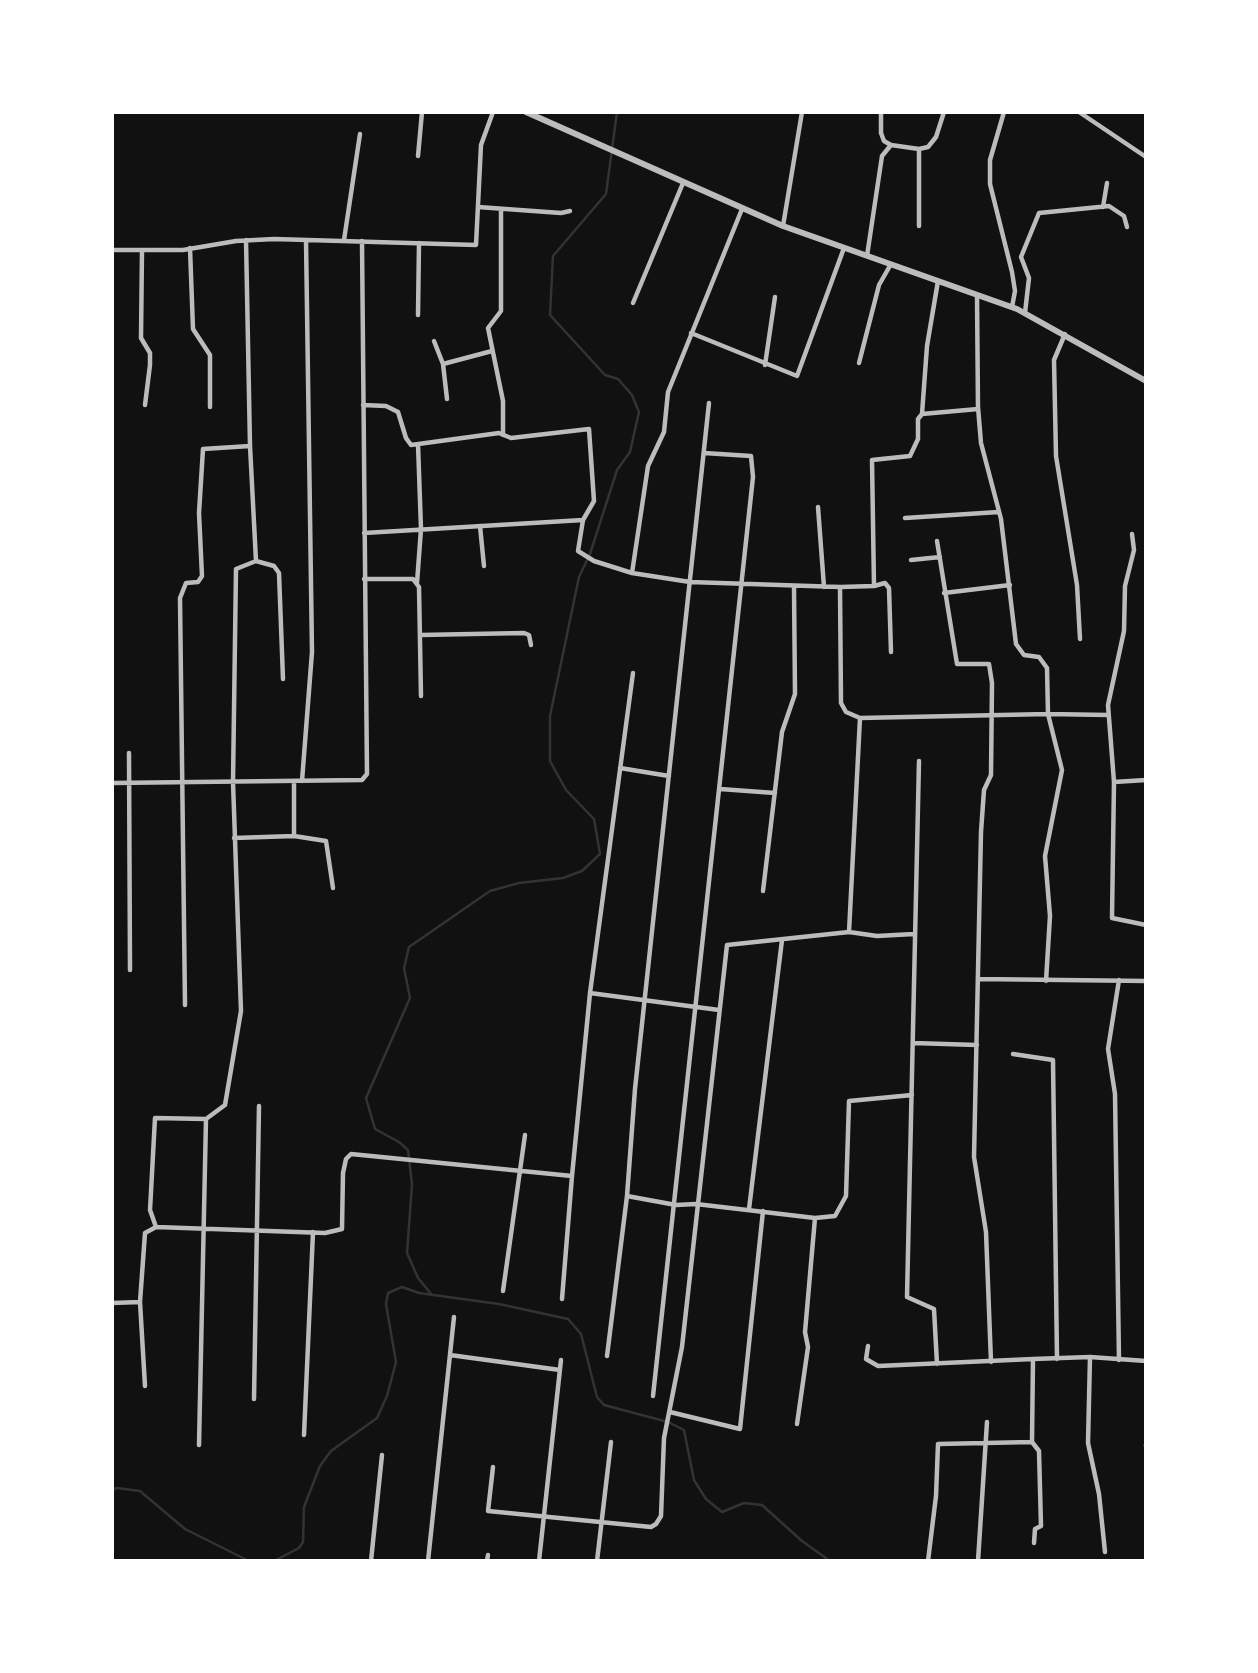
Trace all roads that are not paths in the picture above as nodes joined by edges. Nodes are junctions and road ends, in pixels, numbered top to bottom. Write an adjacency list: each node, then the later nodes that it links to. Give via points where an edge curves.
1 (422, 112): 12 (street)
2 (493, 112): 16 (street, via 481,145)
3 (526, 112): 14 (street)
4 (802, 112): 21 (street)
5 (881, 112): 10 (street, via 881,134)
6 (944, 112): 11 (street, via 936,137 928,147)
7 (1004, 112): 39 (street, via 990,160 990,184 1014,281)
8 (1079, 112): 13 (street)
9 (360, 134): 26 (street)
10 (891, 145): 11 (street); 33 (street, via 882,156)
11 (919, 149): 22 (street)
12 (418, 156)
13 (1146, 157)
14 (683, 183): 19 (street); 38 (street)
15 (1107, 183): 17 (street)
16 (478, 207): 18 (street); 28 (street, via 476,245)
17 (1103, 207): 23 (street, via 1119,211); 40 (street, via 1046,211 1037,216 1021,257 1029,278)
18 (501, 209): 20 (street); 45 (street, via 501,311 488,328)
19 (742, 209): 21 (street); 42 (street)
20 (570, 211)
21 (783, 226): 30 (street)
22 (919, 226)
23 (1127, 227)
24 (246, 240): 25 (street); 29 (street); 59 (street)
25 (306, 240): 26 (street); 102 (street, via 312,652)
26 (344, 241): 27 (street)
27 (362, 241): 28 (street); 53 (street)
28 (419, 243): 41 (street)
29 (190, 248): 32 (street); 54 (street, via 193,329 210,355)
30 (844, 248): 33 (street); 48 (street, via 797,376)
31 (112, 250): 32 (street)
32 (142, 250): 52 (street, via 141,338 150,353)
33 (867, 256): 34 (street)
34 (891, 264): 35 (street); 46 (street, via 879,285)
35 (938, 281): 36 (street); 56 (street)
36 (977, 295): 39 (street); 55 (street)
37 (775, 297): 48 (street)
38 (634, 303)
39 (1012, 307): 40 (street)
40 (1025, 313): 43 (street)
41 (418, 315)
42 (691, 333): 48 (street); 74 (street, via 668,392 664,432 648,466)
43 (1065, 334): 49 (street); 86 (street, via 1054,360 1056,456 1077,585)
44 (434, 341): 47 (street)
45 (492, 351): 47 (street); 57 (street, via 503,401)
46 (859, 363)
47 (443, 364): 50 (street)
48 (765, 365)
49 (1146, 380)
50 (447, 399)
51 (709, 403): 60 (street)
52 (145, 405)
53 (363, 405): 58 (street, via 386,406 398,412 406,438); 67 (street)
54 (210, 407)
55 (978, 408): 56 (street); 62 (street, via 981,443)
56 (922, 414): 81 (street, via 910,456 872,460)
57 (503, 435): 58 (street); 64 (street, via 511,438 589,429 594,501)
58 (418, 444): 66 (street)
59 (250, 446): 72 (street); 103 (street, via 203,449 202,576 198,582 186,583 180,597)
60 (704, 453): 76 (street); 78 (street, via 753,458)
61 (818, 507): 80 (street)
62 (999, 512): 63 (street); 79 (street)
63 (905, 518)
64 (583, 520): 65 (street); 74 (street, via 578,551)
65 (480, 526): 66 (street); 73 (street)
66 (421, 529): 67 (street); 77 (street)
67 (363, 533): 75 (street)
68 (1132, 534): 94 (street, via 1124,631)
69 (937, 541): 70 (street)
70 (940, 557): 71 (street); 84 (street)
71 (911, 560)
72 (256, 561): 90 (street, via 274,566 279,573); 104 (street, via 236,569)
73 (484, 566)
74 (632, 573): 76 (street)
75 (364, 579): 77 (street, via 413,579); 102 (street, via 367,774 362,780)
76 (690, 582): 78 (street); 99 (street)
77 (417, 583): 85 (street)
78 (742, 585): 82 (street); 108 (street)
79 (1010, 585): 84 (street); 92 (street, via 1016,644 1024,655 1040,657 1047,668)
80 (824, 586): 82 (street); 83 (street)
81 (874, 586): 83 (street); 88 (street, via 885,583 889,588)
82 (794, 587): 109 (street, via 794,694 782,732)
83 (840, 587): 95 (street, via 841,703 846,712)
84 (944, 593): 93 (street, via 957,664 989,664)
85 (420, 635): 87 (street, via 524,634 529,635); 91 (street)
86 (1080, 639)
87 (531, 645)
88 (891, 652)
89 (633, 673): 98 (street)
90 (283, 679)
91 (421, 696)
92 (1048, 714): 93 (street); 94 (street); 121 (street, via 1062,770 1045,856 1050,916)
93 (991, 715): 95 (street); 119 (street, via 990,775 984,790 981,832)
94 (1108, 715): 105 (street)
95 (860, 719): 115 (street)
96 (129, 753): 107 (street)
97 (919, 761): 116 (street)
98 (620, 768): 99 (street); 123 (street)
99 (669, 776): 124 (street)
100 (1146, 780): 105 (street)
101 (294, 781): 102 (street); 104 (street); 110 (street)
102 (302, 781)
103 (183, 782): 104 (street); 107 (street); 125 (street)
104 (233, 782): 111 (street)
105 (1114, 782): 114 (street, via 1112,918)
106 (112, 783): 107 (street)
107 (128, 783): 118 (street)
108 (720, 789): 109 (street); 126 (street)
109 (775, 793): 113 (street)
110 (294, 836): 111 (street); 112 (street, via 326,841)
111 (234, 838): 133 (street, via 241,1012 225,1105)
112 (333, 888)
113 (763, 891)
114 (1146, 925)
115 (849, 933): 116 (street); 117 (street)
116 (914, 934): 128 (street)
117 (782, 940): 127 (street, via 727,945); 140 (street)
118 (130, 970)
119 (978, 979): 121 (street); 129 (street)
120 (1119, 980): 121 (street); 122 (street); 159 (street, via 1108,1049 1115,1094)
121 (1046, 981)
122 (1146, 981)
123 (590, 993): 124 (street); 136 (street)
124 (645, 1001): 126 (street); 137 (street)
125 (185, 1005)
126 (697, 1007): 127 (street); 139 (street)
127 (719, 1010): 138 (street)
128 (912, 1043): 129 (street); 131 (street)
129 (977, 1045): 161 (street, via 974,1157 986,1231)
130 (1013, 1054): 157 (street, via 1053,1060)
131 (912, 1095): 142 (street, via 849,1101 846,1196 835,1216); 162 (street, via 907,1297 934,1309)
132 (259, 1106): 145 (street)
133 (206, 1119): 143 (street, via 155,1118 150,1210); 144 (street)
134 (525, 1135): 135 (street)
135 (518, 1171): 136 (street); 146 (street, via 351,1154 343,1173 342,1229); 147 (street)
136 (572, 1177): 148 (street)
137 (627, 1196): 139 (street); 154 (street)
138 (696, 1204): 139 (street); 140 (street); 167 (street, via 682,1347)
139 (676, 1205): 165 (street)
140 (749, 1209): 141 (street)
141 (763, 1211): 142 (street); 167 (street, via 740,1429)
142 (815, 1218): 169 (street, via 805,1332 808,1347)
143 (156, 1227): 144 (street); 149 (street, via 145,1233)
144 (204, 1228): 145 (street); 174 (street)
145 (257, 1230): 146 (street); 166 (street)
146 (313, 1232): 170 (street)
147 (503, 1291)
148 (562, 1299)
149 (140, 1302): 150 (street); 164 (street)
150 (112, 1303)
151 (454, 1317): 153 (street)
152 (867, 1346): 162 (street, via 866,1359 877,1366)
153 (450, 1355): 163 (street); 182 (street)
154 (607, 1356)
155 (1090, 1357): 157 (street); 159 (street); 180 (street, via 1088,1443)
156 (1033, 1359): 157 (street); 161 (street); 172 (street)
157 (1057, 1359)
158 (561, 1360): 163 (street)
159 (1119, 1360): 160 (street)
160 (1146, 1360)
161 (991, 1362): 162 (street)
162 (937, 1364)
163 (560, 1370): 177 (street)
164 (145, 1386)
165 (653, 1396)
166 (254, 1399)
167 (670, 1412): 178 (street, via 664,1438 661,1516 656,1524)
168 (987, 1422): 173 (street)
169 (797, 1424)
170 (304, 1435)
171 (611, 1442): 178 (street)
172 (1032, 1442): 173 (street); 179 (street, via 1039,1451 1041,1526 1035,1528)
173 (983, 1443): 185 (street, via 938,1444); 186 (street)
174 (199, 1445)
175 (382, 1455): 181 (street)
176 (493, 1467): 177 (street, via 488,1511)
177 (544, 1516): 178 (street); 183 (street)
178 (601, 1522): 184 (street)
179 (1034, 1543)
180 (1105, 1552)
181 (371, 1561)
182 (428, 1561)
183 (539, 1561)
184 (597, 1561)
185 (928, 1561)
186 (978, 1561)

